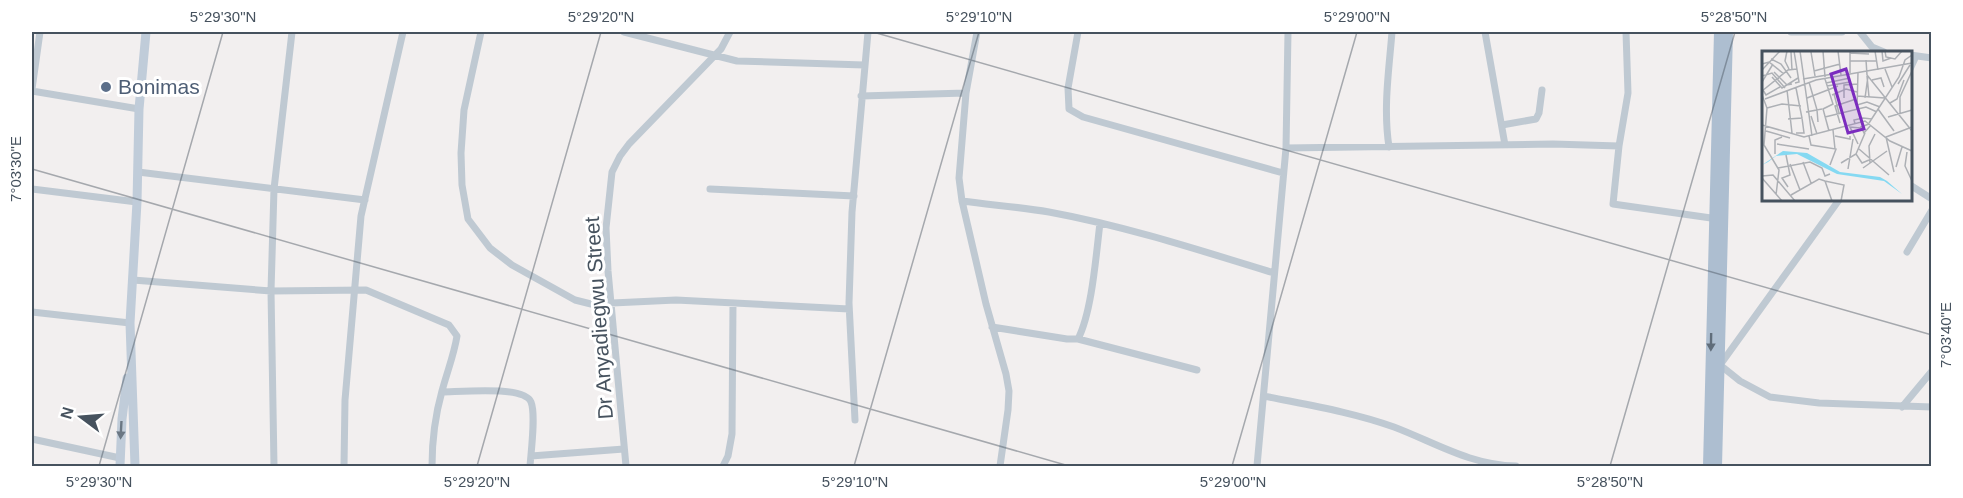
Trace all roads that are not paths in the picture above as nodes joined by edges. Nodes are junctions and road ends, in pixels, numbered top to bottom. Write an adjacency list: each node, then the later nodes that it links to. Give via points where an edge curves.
1 (40, 32): 26 (street)
2 (146, 32): 30 (main road)
3 (292, 32): 40 (street)
4 (403, 32): 44 (street)
5 (481, 32): 56 (street, via 464,110 461,153 468,219 490,248 532,277 575,300)
6 (624, 32): 21 (street)
7 (730, 32): 21 (street, Dr Anyadiegwu Street)
8 (868, 32): 24 (street)
9 (977, 32): 28 (street)
10 (1078, 32): 37 (street, via 1068,88 1069,109 1083,117)
11 (1288, 32): 35 (street)
12 (1392, 32): 34 (street, via 1386,115)
13 (1485, 32): 31 (street)
14 (1626, 32): 33 (street, via 1628,93)
15 (1719, 32): 25 (main road)
16 (1728, 32): 25 (main road)
17 (1791, 32): 18 (street)
18 (1842, 32)
19 (1860, 32): 20 (street, via 1872,47)
20 (1882, 51)
21 (715, 54): 24 (street, via 737,61); 56 (street, Dr Anyadiegwu Street, via 629,144 612,172 606,228)
22 (1913, 56): 23 (street)
23 (1932, 57)
24 (864, 65): 29 (street)
25 (1721, 71): 49 (main road)
26 (32, 90): 30 (street)
27 (1542, 90): 31 (street, via 1536,119)
28 (966, 93): 29 (street); 45 (street, via 959,178)
29 (861, 96): 42 (street)
30 (139, 109): 36 (main road)
31 (1502, 125): 32 (street)
32 (1505, 145): 33 (street); 34 (street)
33 (1618, 146): 49 (street, via 1613,204)
34 (1389, 147): 35 (street)
35 (1286, 148): 37 (street)
36 (138, 172): 40 (street); 47 (main road)
37 (1283, 173): 52 (street)
38 (1912, 185): 43 (street)
39 (32, 189): 47 (street)
40 (274, 189): 44 (street); 55 (street)
41 (710, 189): 42 (street)
42 (854, 196): 58 (street)
43 (1932, 199)
44 (365, 200): 54 (street)
45 (962, 201): 50 (street); 61 (street)
46 (1838, 201): 64 (street)
47 (137, 202): 53 (main road)
48 (1932, 210): 51 (street)
49 (1719, 219): 64 (main road); 86 (main road, one-way to 86)
50 (1100, 223): 52 (street); 62 (street, via 1087,309)
51 (1907, 252)
52 (1274, 273): 68 (street)
53 (133, 280): 55 (street); 60 (main road)
54 (354, 290): 55 (street); 67 (street, via 366,290 449,325 457,336); 78 (street)
55 (271, 291): 77 (street)
56 (612, 303): 57 (street); 73 (street, Dr Anyadiegwu Street)
57 (733, 303): 58 (street); 82 (street, via 732,434 729,456)
58 (849, 309): 71 (street)
59 (32, 312): 60 (street)
60 (130, 323): 63 (main road)
61 (992, 327): 62 (street); 83 (street, via 1009,391)
62 (1078, 339): 65 (street)
63 (131, 352): 75 (main road, one-way to 75); 76 (main road)
64 (1720, 365): 69 (street, via 1770,397); 87 (main road)
65 (1197, 370)
66 (1932, 371): 69 (street)
67 (442, 392): 74 (street, via 501,391 526,396 531,402 533,419); 79 (street, via 433,435)
68 (1264, 396): 84 (street); 85 (street, via 1387,425 1480,462)
69 (1902, 406): 70 (street)
70 (1932, 406)
71 (855, 420)
72 (32, 439): 75 (street)
73 (624, 449): 74 (street); 81 (street, Dr Anyadiegwu Street)
74 (531, 456): 80 (street)
75 (120, 462)
76 (135, 466)
77 (274, 466)
78 (344, 466)
79 (432, 466)
80 (530, 466)
81 (626, 466)
82 (723, 466)
83 (1000, 466)
84 (1257, 466)
85 (1516, 466)
86 (1708, 466)
87 (1717, 466)

